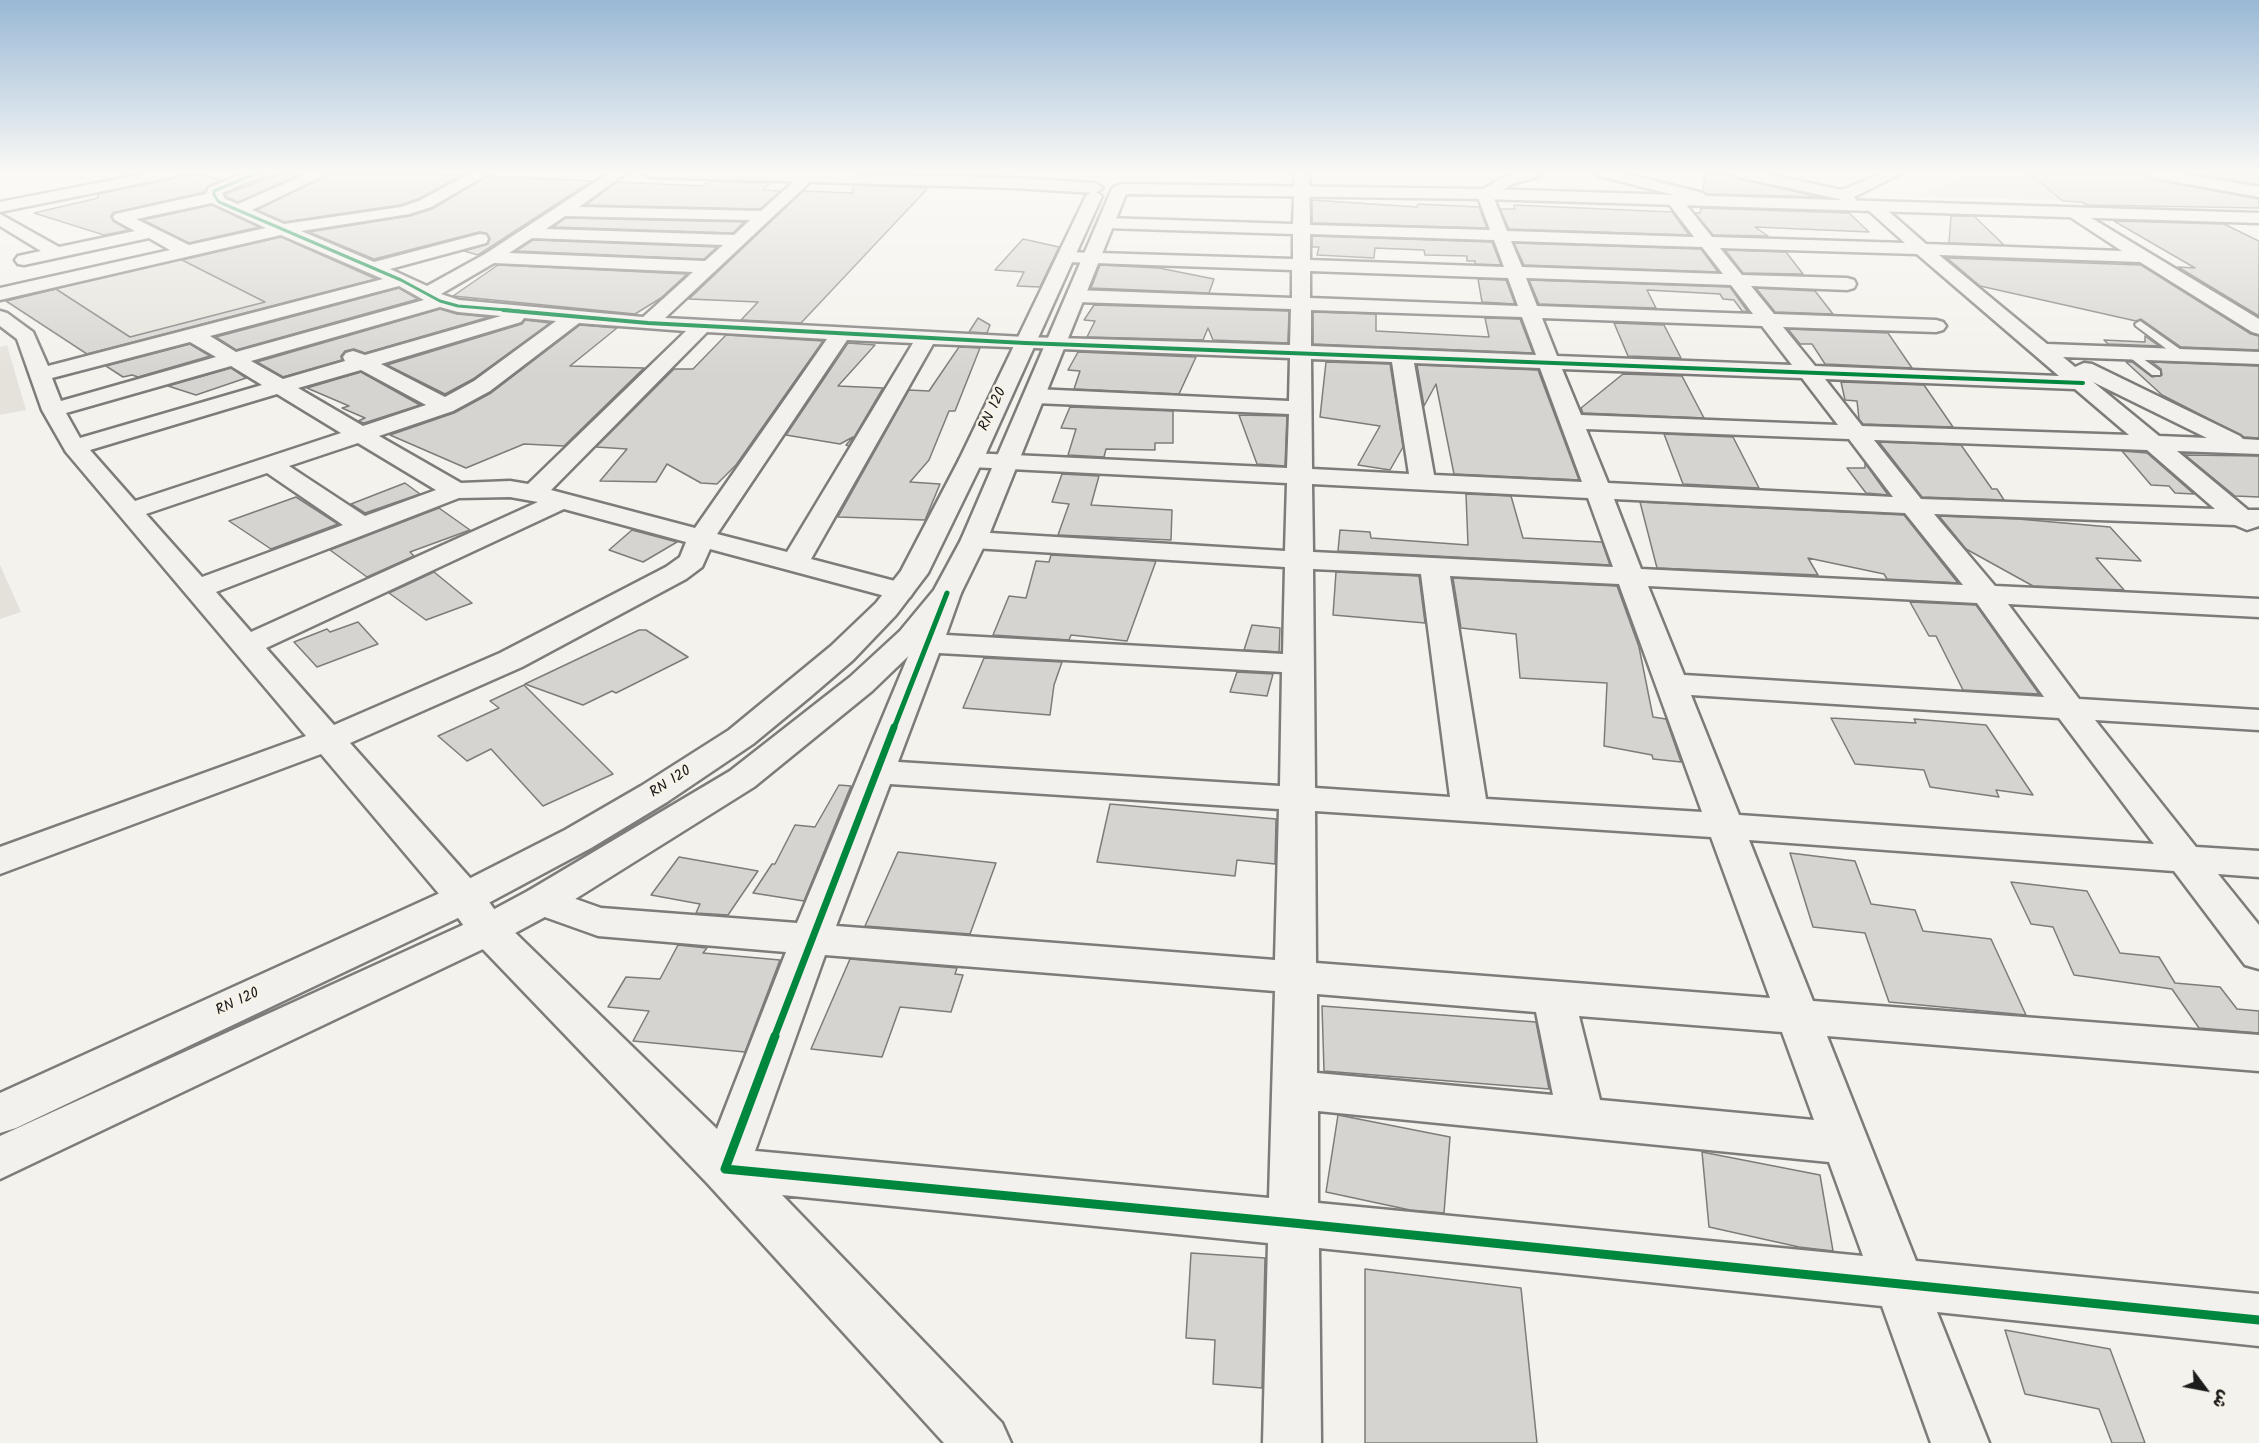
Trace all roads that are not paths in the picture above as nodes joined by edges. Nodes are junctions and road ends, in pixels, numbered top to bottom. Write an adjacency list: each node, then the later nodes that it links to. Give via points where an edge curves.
1 (36, 240): 20 (street)
2 (115, 240): 20 (street)
3 (164, 240): 19 (street)
4 (233, 240): 19 (street)
5 (309, 240): 27 (street)
6 (475, 240): 27 (street)
7 (482, 240): 21 (street)
8 (518, 240): 21 (street)
9 (738, 240): 26 (street)
10 (1083, 240): 22 (street, RN 120)
11 (1092, 240): 22 (street, RN 120)
12 (1300, 240): 25 (street)
13 (1503, 240): 28 (street)
14 (1658, 240): 17 (street)
15 (1912, 240): 18 (street)
16 (2117, 240): 23 (street)
17 (1707, 242): 18 (street); 30 (street)
18 (1922, 249): 23 (street); 57 (street)
19 (186, 251): 32 (street)
20 (57, 253): 24 (street)
21 (498, 254): 26 (street); 34 (street)
22 (1079, 257): 25 (street); 33 (street, RN 120); 53 (street, RN 120)
23 (2144, 257): 35 (street)
24 (24, 260)
25 (1300, 264): 28 (street); 37 (street)
26 (709, 267): 43 (street)
27 (373, 268): 29 (street)
28 (1514, 272): 30 (street); 39 (street)
29 (401, 280): 34 (street); 40 (street)
30 (1737, 280): 31 (street); 42 (street)
31 (1847, 284)
32 (0, 294)
33 (1076, 296): 37 (street); 53 (street, RN 120)
34 (433, 297): 38 (street, via 458,306); 51 (street)
35 (2216, 300): 36 (street); 47 (street)
36 (2246, 301)
37 (1301, 305): 39 (street); 54 (street)
38 (533, 313): 41 (street); 61 (street)
39 (1530, 313): 42 (street); 62 (street)
40 (269, 314): 50 (street); 51 (street)
41 (575, 316): 43 (street); 69 (street, via 482,386)
42 (1770, 322): 46 (street); 63 (street)
43 (648, 323): 45 (street)
44 (2140, 324): 56 (lane)
45 (702, 326): 49 (street); 85 (street)
46 (1935, 326)
47 (2259, 328)
48 (9, 332): 65 (street)
49 (841, 333): 52 (street); 91 (street)
50 (193, 335): 60 (street); 65 (street)
51 (314, 337): 60 (street); 61 (street)
52 (926, 338): 53 (street); 94 (street)
53 (1040, 344): 54 (street); 68 (street, RN 120); 78 (street, RN 120)
54 (1301, 352): 58 (street); 70 (street)
55 (2131, 353): 56 (street); 57 (street); 64 (lane)
56 (2180, 354): 59 (street)
57 (2049, 355): 66 (street); 77 (street)
58 (1402, 356): 62 (street); 82 (street)
59 (2259, 358)
60 (234, 360): 67 (street); 71 (street)
61 (363, 362): 67 (street); 69 (street)
62 (1549, 362): 63 (street); 72 (street)
63 (1810, 372): 66 (street); 73 (street)
64 (2156, 373)
65 (39, 375): 71 (street)
66 (2083, 382): 75 (street)
67 (279, 387): 74 (street); 76 (street)
68 (1035, 396): 70 (street); 79 (street, RN 120)
69 (445, 406): 74 (street)
70 (1300, 408): 81 (street)
71 (53, 410): 76 (street)
72 (1572, 422): 73 (street); 83 (street)
73 (1857, 434): 75 (street); 87 (street)
74 (360, 436): 80 (street); 84 (street)
75 (2154, 442): 77 (street); 89 (street)
76 (75, 447): 88 (street)
77 (2252, 447)
78 (971, 460): 79 (street); 98 (street, RN 120, via 914,573)
79 (1007, 462): 81 (street); 92 (street, RN 120)
80 (271, 465): 88 (street); 90 (street)
81 (1300, 475): 82 (street); 93 (street)
82 (1423, 481): 83 (street)
83 (1598, 490): 87 (street); 96 (street)
84 (456, 491): 85 (street, via 510,489); 90 (street)
85 (534, 494): 86 (street)
86 (561, 501): 91 (street); 103 (street)
87 (1913, 506): 89 (street); 100 (street)
88 (130, 511): 97 (street)
89 (2253, 522)
90 (362, 526): 97 (street)
91 (701, 538): 94 (street); 108 (street, via 692,561 676,573 511,660)
92 (974, 540): 93 (street); 99 (street, RN 120)
93 (1299, 560): 95 (street); 104 (street)
94 (795, 563): 98 (street)
95 (1434, 566): 96 (street); 111 (street)
96 (1630, 576): 100 (street); 105 (street)
97 (197, 589): 103 (street)
98 (900, 591): 116 (street, RN 120, via 842,653 741,737 578,839)
99 (947, 593): 102 (street); 117 (street, RN 120, via 911,637 861,684 742,779)
100 (1985, 593): 101 (street); 106 (street)
101 (2259, 608)
102 (927, 643): 104 (street); 109 (street)
103 (246, 646): 108 (street)
104 (1299, 664): 110 (street)
105 (1672, 684): 106 (street); 112 (street)
106 (2070, 710): 107 (street); 113 (street)
107 (2259, 720)
108 (328, 740): 114 (street); 116 (street)
109 (877, 772): 110 (street); 119 (street)
110 (1297, 798): 111 (street); 121 (street)
111 (1470, 809): 112 (street)
112 (1725, 826): 113 (street); 123 (street)
113 (2186, 859): 115 (street); 120 (street)
114 (0, 861)
115 (2259, 864)
116 (465, 898): 118 (street); 126 (street, RN 120)
117 (542, 901): 118 (street, RN 120); 119 (street, via 598,922)
118 (488, 930): 129 (street, RN 120); 130 (street)
119 (811, 939): 121 (street); 130 (street)
120 (2259, 954)
121 (1296, 977): 122 (street); 125 (street)
122 (1554, 998): 123 (street); 127 (street)
123 (1798, 1018): 124 (street); 128 (street)
124 (2259, 1053)
125 (1295, 1090): 127 (street); 131 (street)
126 (0, 1114)
127 (1581, 1118): 128 (street)
128 (1846, 1143): 132 (street)
129 (0, 1158)
130 (725, 1169): 131 (street); 134 (street)
131 (1293, 1223): 132 (street); 135 (street)
132 (1900, 1284): 133 (street); 136 (street)
133 (2259, 1320)
134 (982, 1443)
135 (1292, 1443)
136 (1960, 1443)

